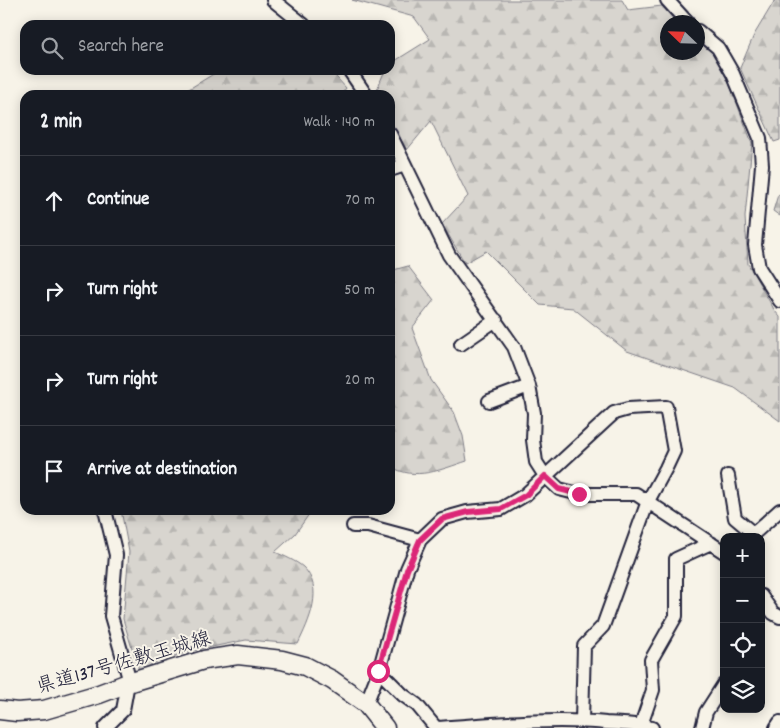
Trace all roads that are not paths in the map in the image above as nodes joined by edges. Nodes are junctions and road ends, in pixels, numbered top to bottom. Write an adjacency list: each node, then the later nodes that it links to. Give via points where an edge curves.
1 (273, 0): 4 (street)
2 (666, 0): 3 (street)
3 (680, 15)
4 (298, 20)
5 (705, 37): 11 (street, via 718,48 734,74 760,138 762,165 755,245 759,268)
6 (352, 75): 7 (street)
7 (363, 90)
8 (395, 144): 9 (street)
9 (405, 165): 10 (street); 12 (street, via 449,255)
10 (395, 168)
11 (780, 301)
12 (496, 320): 13 (street); 14 (street, via 514,347)
13 (461, 344)
14 (529, 386): 15 (street); 16 (street, via 534,412 536,462)
15 (489, 401)
16 (545, 476): 18 (street, via 559,489 579,494 636,494); 18 (street, via 614,413 666,407 674,451); 24 (street, via 526,495 501,509 468,512 442,519)
17 (728, 476): 22 (street, via 736,518)
18 (648, 501): 25 (street); 35 (street, via 603,626 584,646)
19 (780, 510): 23 (street)
20 (106, 515): 30 (street, via 116,555 111,616)
21 (353, 526): 24 (street, via 368,526)
22 (750, 533)
23 (754, 533)
24 (420, 540): 29 (street, via 407,570)
25 (711, 543): 26 (street); 36 (street, via 676,559 676,616 651,660 653,690)
26 (720, 549)
27 (765, 602): 28 (street)
28 (780, 618)
29 (378, 671): 32 (street); 39 (street)
30 (128, 683): 32 (main road, 県道137号佐敷玉城線, via 204,660 238,655 305,666); 33 (main road, 県道137号佐敷玉城線, via 44,710); 37 (street, via 123,710)
31 (720, 690): 40 (street, via 706,712)
32 (366, 704): 38 (main road, 県道137号佐敷玉城線)
33 (0, 710)
34 (780, 722): 41 (street)
35 (585, 723): 36 (street); 39 (street, via 506,723)
36 (646, 727)
37 (105, 728)
38 (385, 728)
39 (436, 728)
40 (702, 728)
41 (776, 728)

